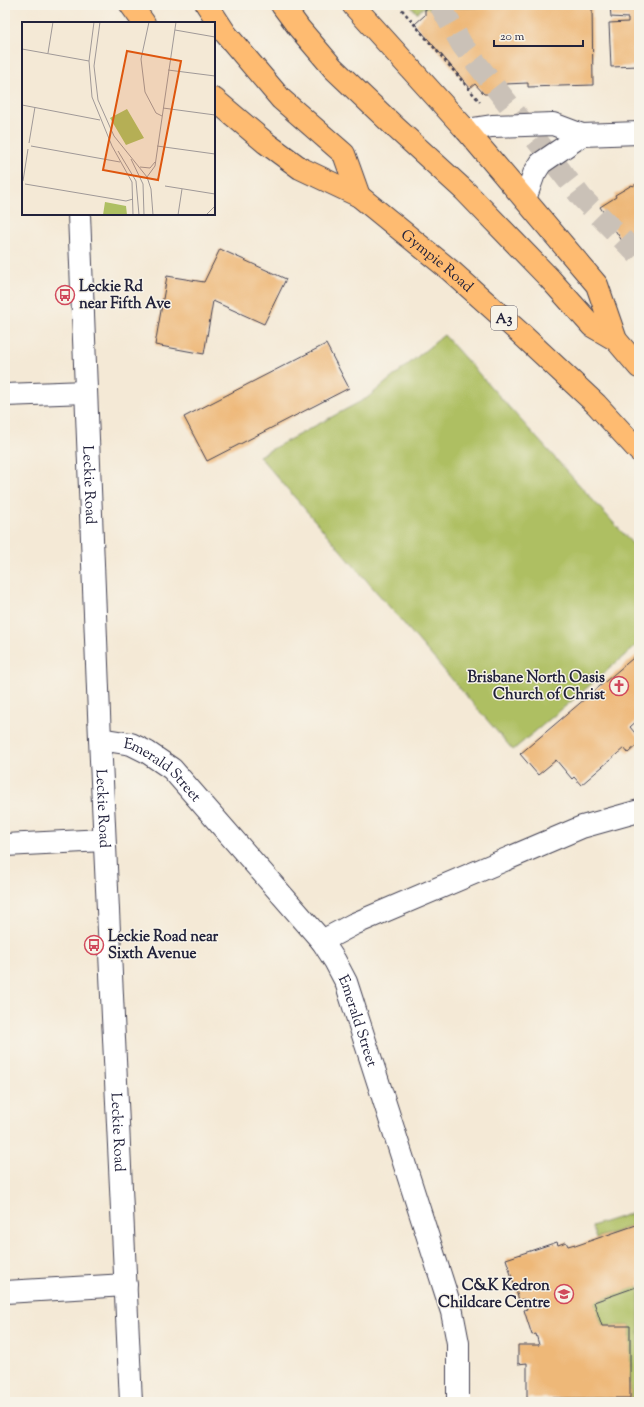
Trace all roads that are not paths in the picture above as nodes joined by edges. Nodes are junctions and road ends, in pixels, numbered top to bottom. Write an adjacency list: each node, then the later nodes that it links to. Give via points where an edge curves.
1 (207, 5): 9 (highway, via 226,34 282,99 344,154)
2 (282, 5): 12 (highway, via 333,68 465,191 592,326)
3 (353, 5): 6 (highway)
4 (215, 101): 5 (highway, Gympie Road / A3)
5 (224, 116): 9 (highway, Gympie Road / A3, via 300,168)
6 (466, 130): 8 (street, via 492,126 553,124); 10 (highway)
7 (639, 133): 8 (street)
8 (582, 135): 10 (street, via 541,163)
9 (359, 196): 16 (highway, Gympie Road / A3, via 508,321 596,404)
10 (524, 199): 12 (highway, via 598,285)
11 (79, 215): 14 (street, Leckie Road)
12 (616, 340): 13 (highway)
13 (639, 367)
14 (86, 392): 15 (street); 17 (street, Leckie Road)
15 (5, 396)
16 (639, 450)
17 (100, 739): 19 (street, Leckie Road); 21 (street, Emerald Street, via 131,744 172,769)
18 (639, 811): 21 (street, via 582,827 354,924)
19 (104, 840): 20 (street); 22 (street, Leckie Road)
20 (5, 845)
21 (322, 941): 25 (street, Emerald Street, via 346,982 452,1312 458,1343)
22 (126, 1285): 23 (street); 24 (street, Leckie Road)
23 (5, 1292)
24 (131, 1402)
25 (458, 1402)

